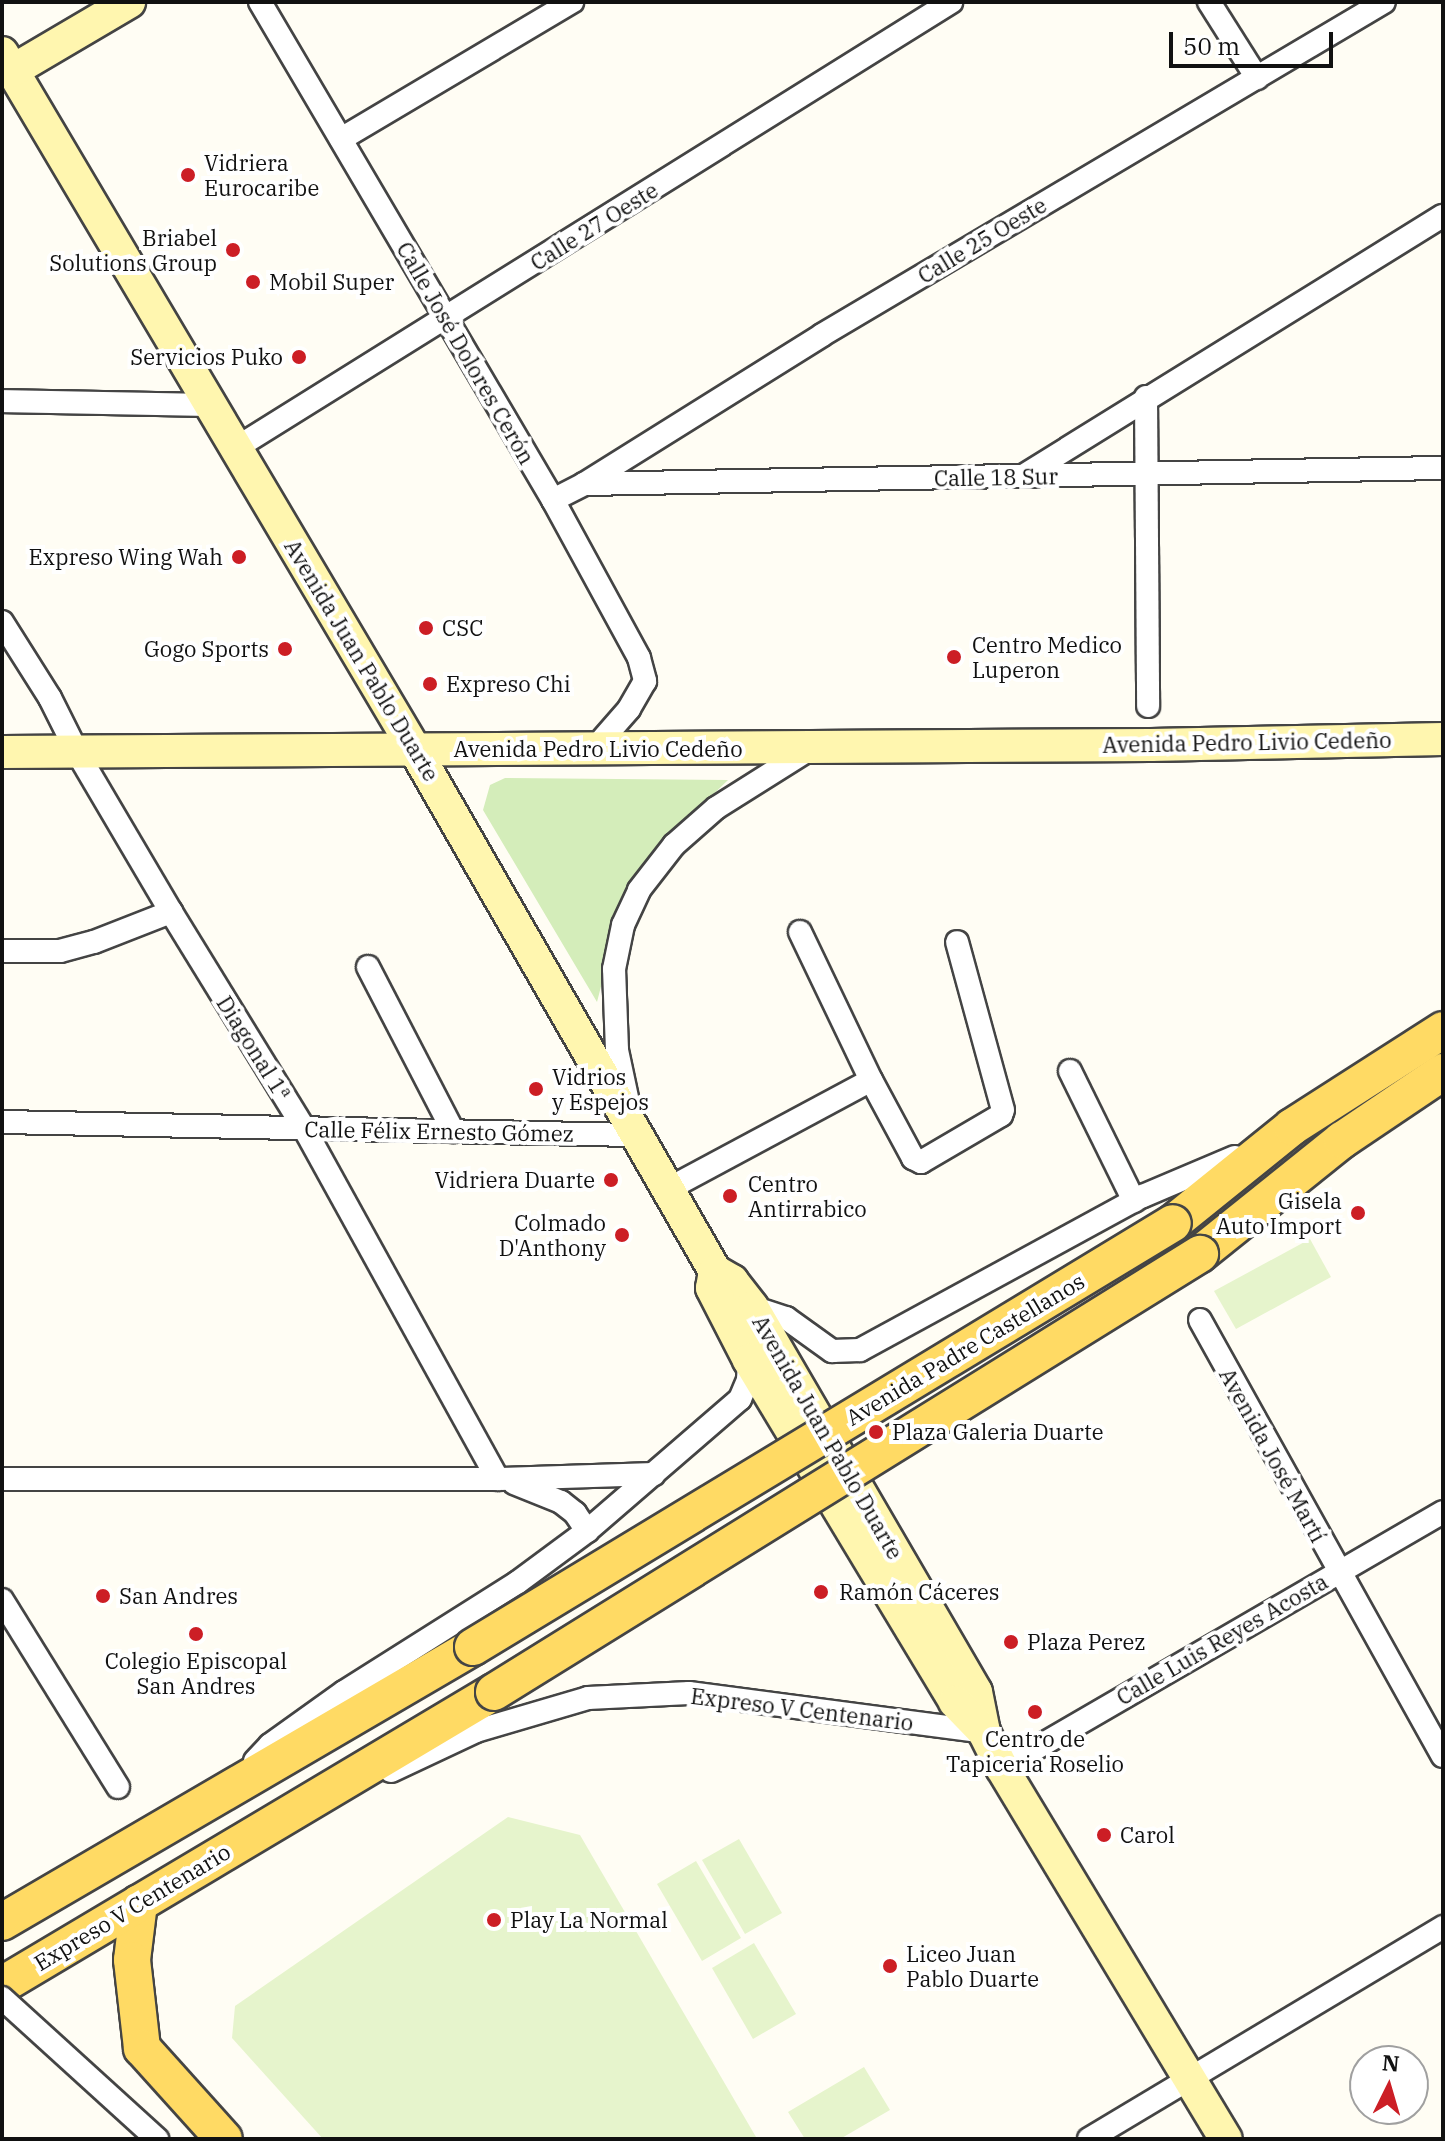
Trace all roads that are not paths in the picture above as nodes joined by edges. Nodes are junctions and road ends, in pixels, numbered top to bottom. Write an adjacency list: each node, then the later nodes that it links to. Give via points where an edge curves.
1 (129, 2): 7 (main road)
2 (260, 2): 9 (street, Calle José Dolores Cerón)
3 (572, 2): 9 (street)
4 (951, 2): 11 (street, Calle 27 Oeste)
5 (1209, 2): 8 (street)
6 (1384, 2): 8 (street, Calle 25 Oeste)
7 (5, 67): 14 (main road, Avenida Juan Pablo Duarte)
8 (1257, 78): 19 (street, Calle 25 Oeste, via 822,335)
9 (341, 139): 11 (street, Calle José Dolores Cerón)
10 (1443, 216): 12 (street)
11 (446, 316): 15 (street, Calle 27 Oeste); 20 (street, Calle José Dolores Cerón)
12 (1146, 397): 17 (street); 18 (street)
13 (2, 401): 14 (street)
14 (211, 405): 15 (main road, Avenida Juan Pablo Duarte)
15 (236, 448): 26 (main road, Avenida Juan Pablo Duarte)
16 (1443, 468): 17 (street, Calle 18 Sur)
17 (1147, 472): 18 (street, Calle 18 Sur); 22 (street)
18 (1022, 477): 19 (street, Calle 18 Sur)
19 (584, 484): 20 (street, Calle 18 Sur)
20 (553, 500): 25 (street, Calle José Dolores Cerón, via 639,658 645,681)
21 (2, 622): 28 (street, Diagonal 1ª)
22 (1148, 706)
23 (1443, 739): 24 (main road, Avenida Pedro Livio Cedeño)
24 (811, 748): 25 (main road, Avenida Pedro Livio Cedeño); 42 (street, Avenida Pedro Livio Cedeño, via 716,808 674,845 639,890 623,925 614,969 617,1050)
25 (594, 749): 26 (main road, Avenida Pedro Livio Cedeño)
26 (415, 750): 28 (main road, Avenida Pedro Livio Cedeño); 42 (main road, Avenida Juan Pablo Duarte)
27 (2, 752): 28 (main road, Avenida Pedro Livio Cedeño)
28 (78, 754): 29 (street, Diagonal 1ª)
29 (171, 912): 32 (street, via 60,951); 40 (street, Diagonal 1ª)
30 (800, 932): 37 (street)
31 (957, 942): 37 (street, via 1001,1115 917,1161)
32 (2, 951)
33 (368, 967): 41 (street)
34 (1443, 1030): 39 (main road, Avenida Padre Castellanos)
35 (1070, 1071): 44 (street)
36 (1443, 1072): 56 (main road, Avenida Padre Castellanos, bridge, via 1342,1140 1200,1254)
37 (871, 1080): 43 (street)
38 (2, 1122): 40 (street, Calle Félix Ernesto Gómez)
39 (1292, 1127): 44 (street, via 1212,1169); 61 (main road, Avenida Padre Castellanos, bridge, via 1173,1223)
40 (304, 1128): 41 (street, Calle Félix Ernesto Gómez); 51 (street, Diagonal 1ª)
41 (453, 1131): 42 (street, Calle Félix Ernesto Gómez)
42 (635, 1135): 43 (main road, Avenida Juan Pablo Duarte)
43 (668, 1189): 45 (main road, Avenida Juan Pablo Duarte)
44 (1134, 1201): 46 (street, via 860,1350 832,1351 786,1318)
45 (715, 1271): 46 (main road, Avenida Juan Pablo Duarte, via 732,1281); 48 (main road, Avenida Juan Pablo Duarte, via 712,1288)
46 (752, 1307): 57 (main road, Avenida Juan Pablo Duarte, via 976,1692)
47 (1200, 1320): 54 (street, Avenida José Martí)
48 (749, 1360): 49 (street, via 740,1399); 57 (main road, Avenida Juan Pablo Duarte, via 955,1702)
49 (654, 1474): 51 (street); 53 (street)
50 (2, 1479): 51 (street)
51 (498, 1479): 53 (street, via 561,1502)
52 (1443, 1512): 54 (street, Calle Luis Reyes Acosta)
53 (587, 1531): 61 (street, via 270,1745)
54 (1338, 1572): 58 (street, Avenida José Martí); 59 (street, Calle Luis Reyes Acosta)
55 (2, 1600): 60 (street)
56 (494, 1692): 62 (main road, Expreso V Centenario)
57 (984, 1732): 59 (main road); 62 (street, Expreso V Centenario, via 689,1693 588,1698 476,1731)
58 (1443, 1756)
59 (1002, 1768): 68 (main road)
60 (118, 1787)
61 (222, 1794): 64 (main road)
62 (263, 1830): 63 (main road, Expreso V Centenario)
63 (139, 1903): 66 (main road, Expreso V Centenario); 70 (main road, via 132,1960 142,2048)
64 (2, 1922)
65 (1443, 1927): 68 (street)
66 (2, 1985)
67 (2, 1998): 69 (street, bridge)
68 (1190, 2078): 71 (street); 72 (main road)
69 (157, 2139)
70 (224, 2139)
71 (1089, 2139)
72 (1226, 2139)

